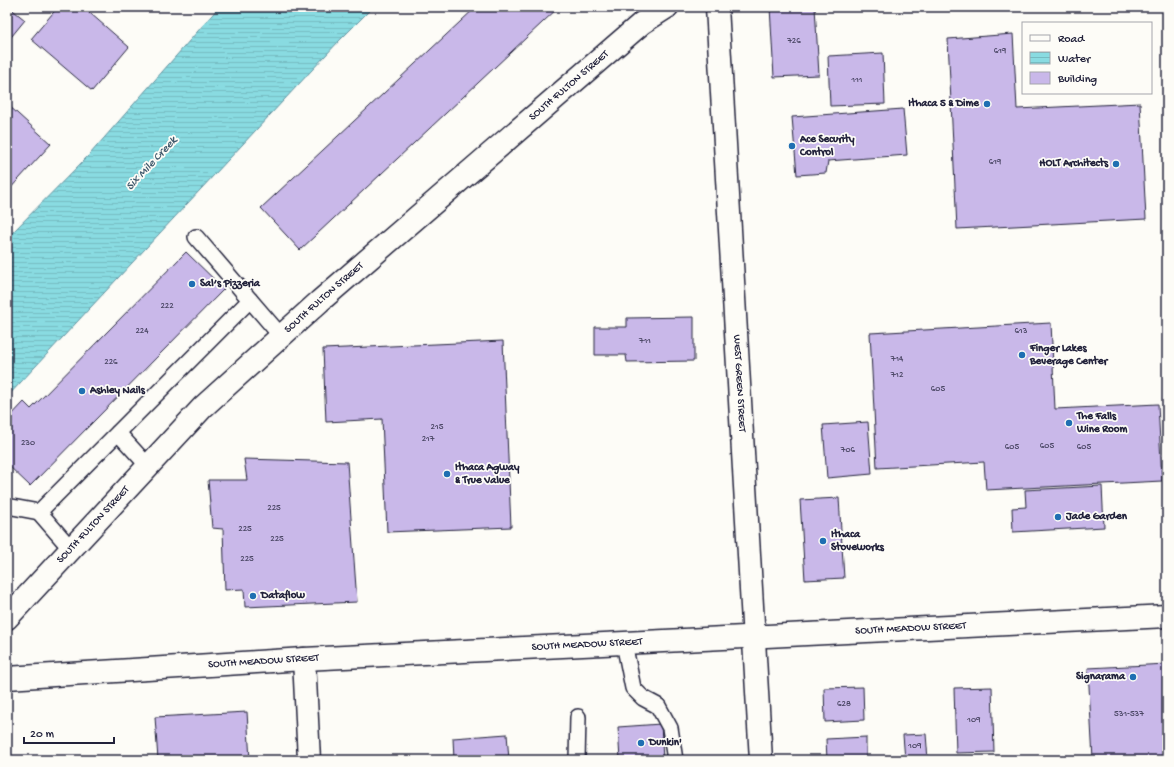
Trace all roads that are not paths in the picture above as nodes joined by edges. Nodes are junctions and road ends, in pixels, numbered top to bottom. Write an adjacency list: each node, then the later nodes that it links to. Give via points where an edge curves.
1 (667, 7): 5 (main road, SOUTH FULTON STREET, via 636,28)
2 (717, 7): 13 (main road, WEST GREEN STREET)
3 (196, 237): 4 (lane)
4 (250, 300): 5 (lane); 6 (lane)
5 (281, 336): 7 (main road, SOUTH FULTON STREET, via 204,407)
6 (118, 433): 7 (lane); 9 (lane)
7 (148, 466): 10 (main road, SOUTH FULTON STREET)
8 (7, 506): 9 (lane)
9 (39, 512): 10 (lane)
10 (71, 549): 12 (main road, SOUTH FULTON STREET)
11 (1167, 616): 13 (main road, SOUTH MEADOW STREET)
12 (7, 618)
13 (754, 637): 14 (main road, SOUTH MEADOW STREET); 21 (main road, WEST GREEN STREET)
14 (624, 643): 15 (main road, SOUTH MEADOW STREET); 20 (lane, via 633,688 643,698 658,706 670,728)
15 (304, 659): 16 (main road, SOUTH MEADOW STREET); 18 (main road)
16 (7, 678)
17 (578, 717): 19 (lane)
18 (309, 760)
19 (577, 760)
20 (675, 760)
21 (761, 760)

